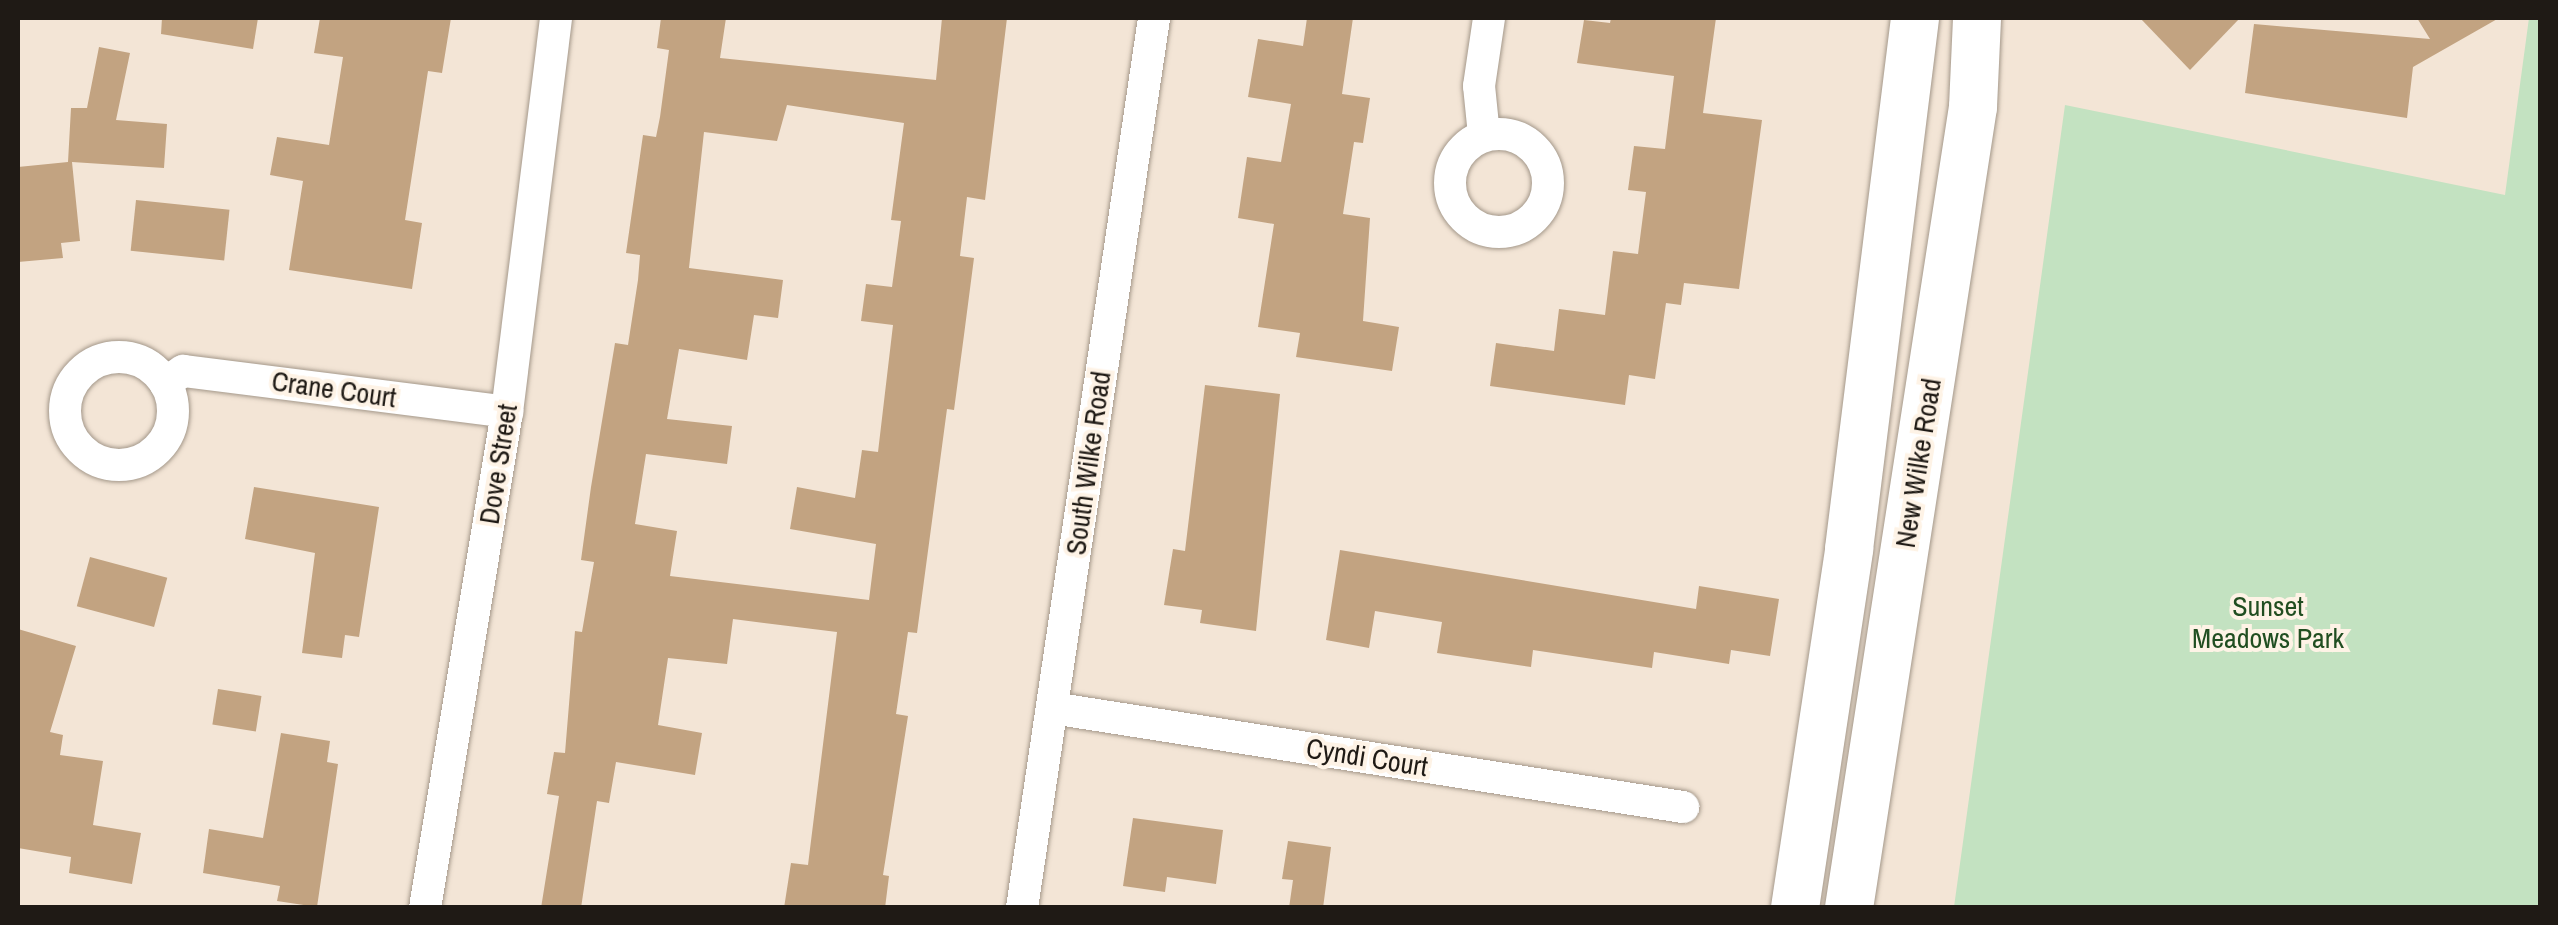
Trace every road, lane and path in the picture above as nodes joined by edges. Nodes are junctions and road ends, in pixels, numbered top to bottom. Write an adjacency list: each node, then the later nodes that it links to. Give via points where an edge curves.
1 (556, 18): 8 (street, Dove Street)
2 (1154, 18): 9 (street, South Wilke Road)
3 (1489, 18): 6 (street, via 1479,86)
4 (1915, 18): 13 (main road, New Wilke Road, via 1850,549)
5 (1977, 18): 14 (main road, New Wilke Road, via 1972,107)
6 (1484, 135)
7 (165, 382): 8 (street, Crane Court, via 184,370)
8 (507, 412): 11 (street, Dove Street)
9 (1052, 708): 10 (street, Cyndi Court); 12 (street, South Wilke Road)
10 (1682, 807)
11 (425, 908)
12 (1022, 908)
13 (1795, 908)
14 (1850, 908)

